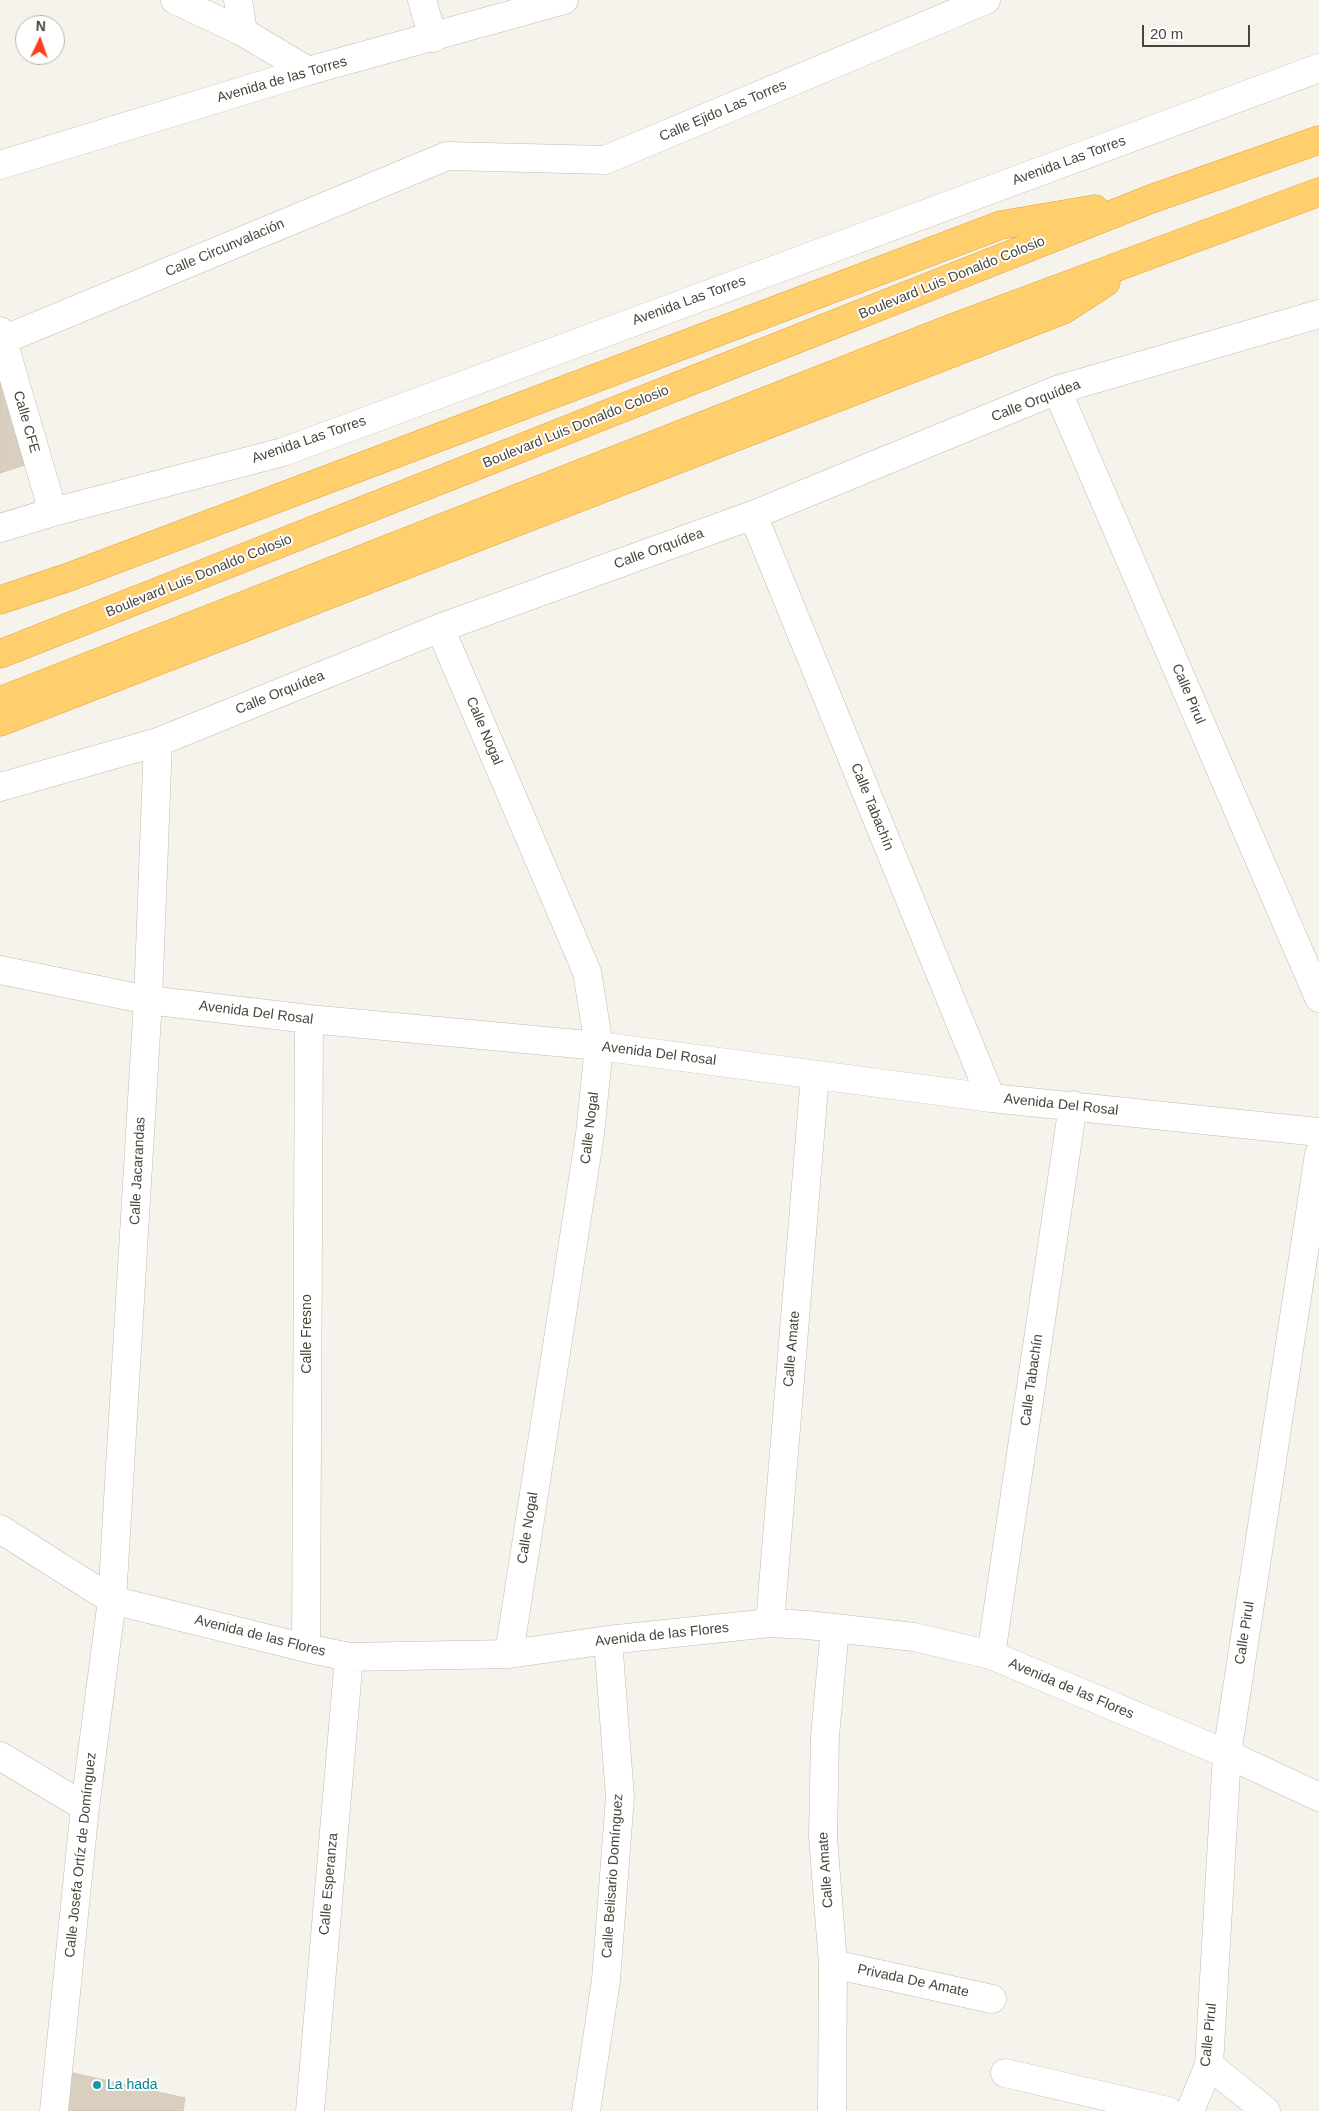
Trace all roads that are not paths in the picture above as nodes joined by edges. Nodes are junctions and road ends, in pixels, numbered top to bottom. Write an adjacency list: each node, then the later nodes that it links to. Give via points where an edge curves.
1 (175, 0): 6 (street)
2 (238, 0): 6 (street)
3 (422, 0): 7 (street)
4 (564, 0): 7 (street, Avenida de las Torres)
5 (986, 0): 11 (street, Calle Ejido Las Torres, via 605,160)
6 (243, 32): 9 (street)
7 (433, 38): 9 (street, Avenida de las Torres)
8 (1319, 68): 19 (street, Avenida Las Torres, via 283,452)
9 (308, 71): 12 (street, Avenida de las Torres)
10 (1319, 140): 14 (highway)
11 (448, 156): 17 (street, Calle Circunvalación)
12 (0, 165)
13 (1319, 192): 15 (highway)
14 (1151, 199): 22 (highway, via 1001,225); 24 (highway, Boulevard Luis Donaldo Colosio)
15 (1149, 254): 25 (highway); 26 (highway, via 1063,310)
16 (1319, 314): 18 (street, Calle Orquídea)
17 (1, 336): 19 (street, Calle CFE)
18 (1057, 390): 20 (street, Calle Orquídea); 30 (street, Calle Pirul)
19 (53, 512): 21 (street, Avenida Las Torres)
20 (754, 515): 23 (street, Calle Orquídea); 35 (street, Calle Tabachín)
21 (0, 528)
22 (0, 600)
23 (440, 628): 27 (street, Calle Orquídea); 33 (street, Calle Nogal, via 586,972)
24 (0, 654)
25 (0, 701)
26 (0, 722)
27 (158, 742): 28 (street, Calle Orquídea); 31 (street, Calle Jacarandas)
28 (0, 787)
29 (0, 970): 31 (street, Avenida Del Rosal)
30 (1319, 998)
31 (148, 1000): 32 (street, Avenida Del Rosal); 40 (street, Calle Jacarandas)
32 (309, 1019): 33 (street, Avenida Del Rosal); 44 (street, Calle Fresno)
33 (599, 1046): 34 (street, Avenida Del Rosal); 45 (street, Calle Nogal, via 590,1134)
34 (815, 1075): 35 (street, Avenida Del Rosal); 41 (street, Calle Amate)
35 (991, 1098): 36 (street, Avenida Del Rosal)
36 (1073, 1106): 37 (street, Avenida Del Rosal); 46 (street, Calle Tabachín)
37 (1319, 1132)
38 (1319, 1154): 48 (street, Calle Pirul)
39 (0, 1529): 40 (street, Avenida de las Flores)
40 (112, 1600): 44 (street, Avenida de las Flores); 51 (street, Calle Josefa Ortíz de Domínguez)
41 (770, 1623): 42 (street, Avenida de las Flores); 43 (street, Avenida de las Flores)
42 (835, 1628): 46 (street, Avenida de las Flores, via 914,1637); 52 (street, Calle Amate, via 825,1736 823,1837)
43 (608, 1640): 45 (street, Avenida de las Flores); 58 (street, Calle Belisario Domínguez, via 620,1798 606,1980)
44 (306, 1648): 47 (street, Avenida de las Flores)
45 (509, 1654): 47 (street, Avenida de las Flores)
46 (991, 1655): 48 (street, Avenida de las Flores)
47 (349, 1657): 57 (street, Calle Esperanza)
48 (1227, 1754): 50 (street, Avenida de las Flores); 54 (street, Calle Pirul)
49 (0, 1756): 51 (street)
50 (1319, 1798)
51 (84, 1807): 56 (street, Calle Josefa Ortíz de Domínguez)
52 (834, 1964): 53 (street, Privada De Amate); 59 (street, Calle Amate)
53 (992, 1999)
54 (1209, 2065): 61 (street, Calle Pirul); 62 (street)
55 (1004, 2073): 60 (street)
56 (54, 2111)
57 (310, 2111)
58 (586, 2111)
59 (832, 2111)
60 (1168, 2111)
61 (1190, 2111)
62 (1266, 2111)

